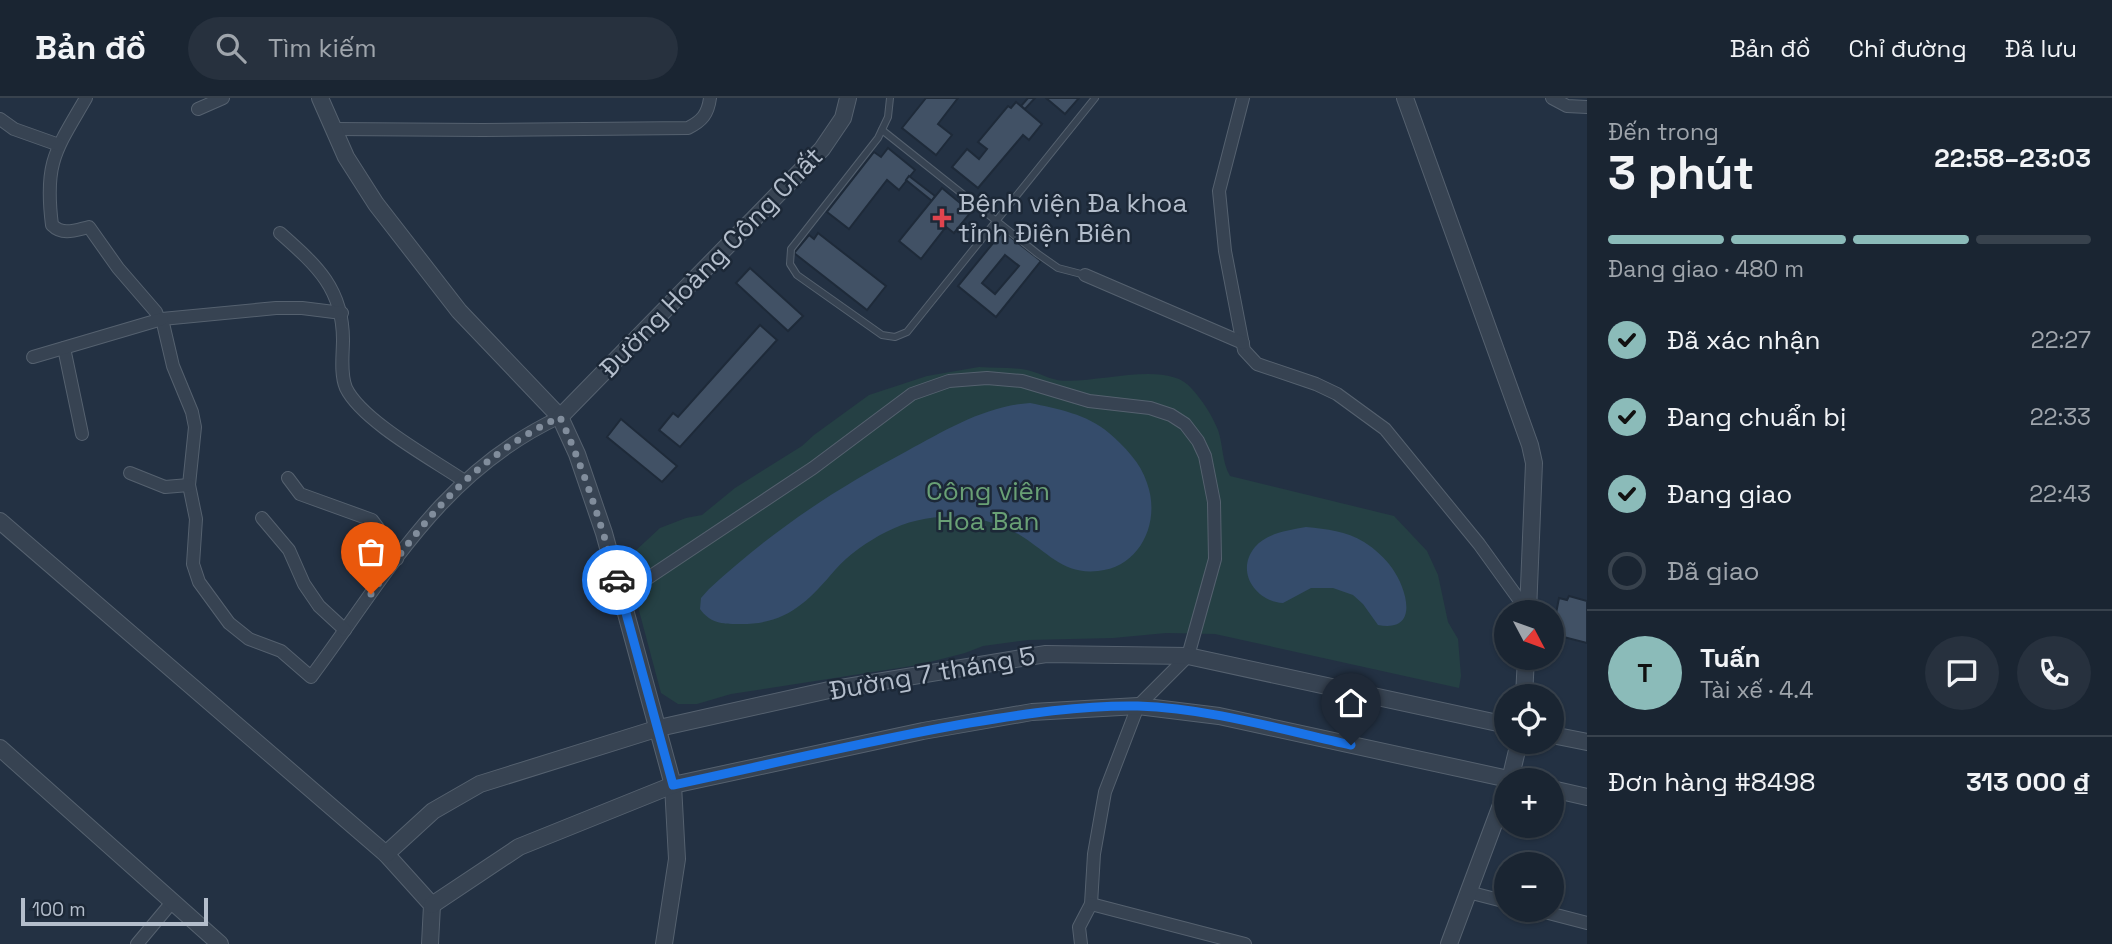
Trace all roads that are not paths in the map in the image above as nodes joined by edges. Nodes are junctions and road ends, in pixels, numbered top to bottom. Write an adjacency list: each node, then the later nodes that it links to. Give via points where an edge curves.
1 (86, 98): 16 (street)
2 (223, 98): 12 (street)
3 (320, 98): 14 (street)
4 (710, 98): 14 (street, via 707,114 688,128)
5 (848, 98): 25 (street, Đường Hoàng Công Chất, via 843,118 822,149)
6 (890, 98): 15 (lane)
7 (1095, 98): 17 (lane)
8 (1243, 98): 22 (street, via 1219,191)
9 (1405, 98): 36 (street, via 1532,454)
10 (1552, 98): 11 (street, via 1567,106)
11 (1587, 107)
12 (198, 109)
13 (0, 119): 16 (street, via 14,129)
14 (334, 129): 25 (street, via 376,204 459,311)
15 (882, 130): 17 (lane); 17 (lane, via 791,249 790,264 797,275 882,335 895,337 906,332)
16 (59, 145): 21 (street, via 49,173 52,225 66,232 89,227)
17 (997, 220): 19 (lane, via 1058,268)
18 (280, 233): 20 (street, via 328,281)
19 (1084, 275): 22 (street)
20 (342, 313): 21 (street, via 276,308); 29 (street, via 344,382 350,394 386,429)
21 (160, 319): 23 (street); 30 (street, via 195,427)
22 (1243, 343): 35 (street, via 1257,364 1337,394 1385,429)
23 (64, 348): 24 (street); 26 (street)
24 (33, 357)
25 (560, 417): 29 (street, via 536,428); 34 (street, via 604,533)
26 (82, 434)
27 (130, 474): 30 (street, via 165,486)
28 (288, 478): 33 (street, via 300,494 372,520 378,551)
29 (463, 480): 33 (street)
30 (189, 485): 37 (street, via 196,519 193,564 199,582 229,623 249,639 281,652 311,677)
31 (262, 518): 37 (street, via 289,550 319,606)
32 (0, 521): 50 (street)
33 (397, 559): 37 (street)
34 (621, 596): 38 (street, via 813,468 912,394 950,381 1010,380 1088,401 1160,411 1185,424 1198,440 1214,502 1215,559); 41 (street)
35 (1519, 600)
36 (1529, 600)
37 (345, 630)
38 (1188, 656): 39 (street); 40 (street, Đường 7 tháng 5); 41 (street, Đường 7 tháng 5, via 1046,653 829,690)
39 (1138, 706): 45 (street, via 1219,716); 46 (street, via 1032,712 937,728); 54 (street, via 1105,792)
40 (1494, 722)
41 (659, 728): 46 (street); 50 (street, Đường 7 tháng 5, via 480,784 433,811)
42 (1564, 737): 43 (street)
43 (1587, 741)
44 (0, 748): 53 (street)
45 (1494, 776)
46 (673, 785): 55 (street, via 519,847); 61 (street, via 677,859)
47 (1564, 792): 48 (street)
48 (1587, 797)
49 (1494, 823): 51 (street)
50 (386, 854): 55 (street)
51 (1468, 892): 52 (street); 64 (street)
52 (1494, 899)
53 (173, 901): 58 (street); 59 (street)
54 (1091, 904): 62 (street, via 1079,927); 63 (street)
55 (432, 905): 60 (street)
56 (1564, 917): 57 (street)
57 (1587, 923)
58 (136, 944)
59 (220, 944)
60 (430, 944)
61 (664, 944)
62 (1080, 944)
63 (1245, 944)
64 (1449, 944)

